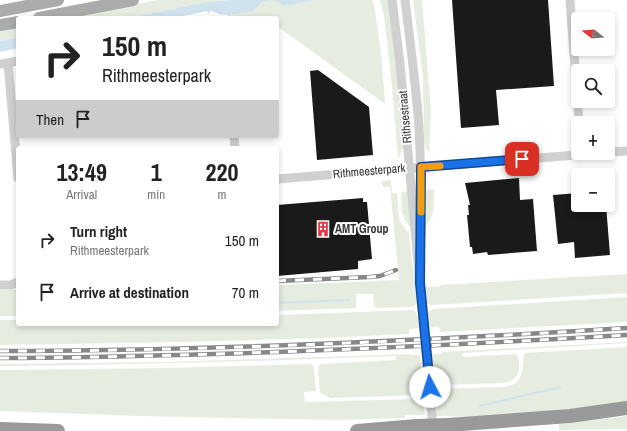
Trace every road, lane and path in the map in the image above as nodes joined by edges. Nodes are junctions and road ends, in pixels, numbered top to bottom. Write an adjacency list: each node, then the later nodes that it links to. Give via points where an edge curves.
1 (58, 0): 6 (main road)
2 (133, 0): 7 (main road)
3 (392, 0): 18 (street, Rithsestraat)
4 (405, 0): 17 (street, Rithsestraat)
5 (570, 0): 12 (street)
6 (0, 11)
7 (49, 16)
8 (16, 22): 9 (main road)
9 (0, 25)
10 (16, 61): 11 (street)
11 (4, 63): 16 (street)
12 (578, 116)
13 (627, 151): 14 (street)
14 (615, 152)
15 (571, 155): 17 (street, Rithmeesterpark)
16 (16, 162)
17 (421, 167): 18 (street, Rithmeesterpark); 21 (street, Rithsestraat)
18 (409, 168): 19 (street, Rithmeesterpark); 21 (street, Rithsestraat)
19 (279, 179)
20 (16, 283): 22 (street)
21 (420, 283): 27 (street, Rithsestraat)
22 (0, 285)
23 (627, 408): 26 (highway, bridge, via 570,416)
24 (0, 429): 25 (highway)
25 (58, 431)
26 (357, 431)
27 (433, 431)

